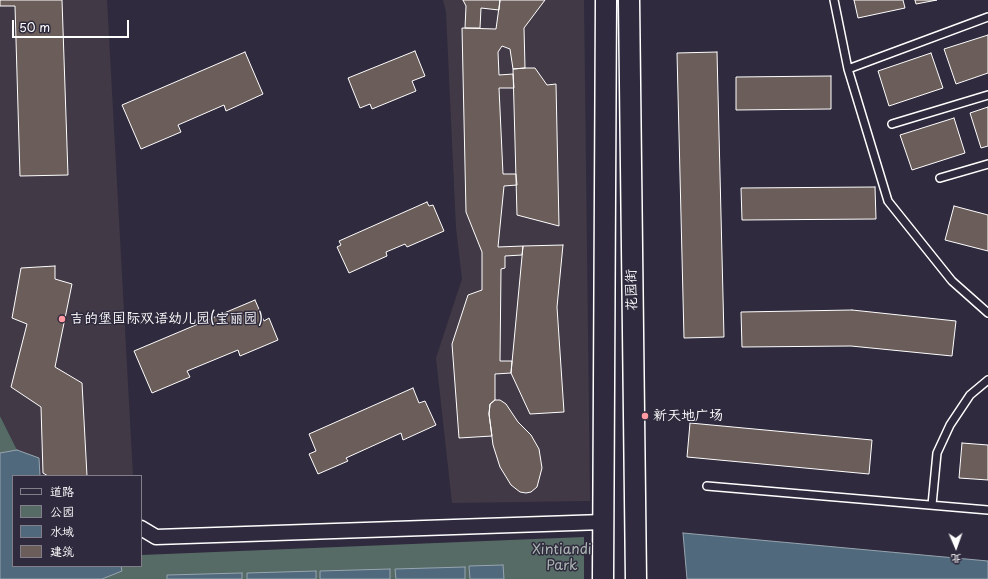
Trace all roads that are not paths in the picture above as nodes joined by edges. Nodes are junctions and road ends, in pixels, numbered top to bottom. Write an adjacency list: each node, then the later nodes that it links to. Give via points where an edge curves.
1 (606, 0): 15 (main road, 花园街)
2 (629, 0): 18 (main road, 花园街)
3 (834, 0): 5 (lane)
4 (988, 17): 5 (lane)
5 (848, 69): 10 (lane, via 888,201 952,281)
6 (988, 95): 7 (lane)
7 (892, 124)
8 (988, 164): 9 (lane)
9 (940, 178)
10 (988, 313)
11 (988, 380): 13 (lane, via 970,395 950,426 937,453)
12 (707, 486): 13 (lane)
13 (932, 505): 14 (lane)
14 (988, 510)
15 (603, 522): 16 (street, via 156,537); 17 (main road, 花园街)
16 (142, 529)
17 (603, 579)
18 (636, 579)

